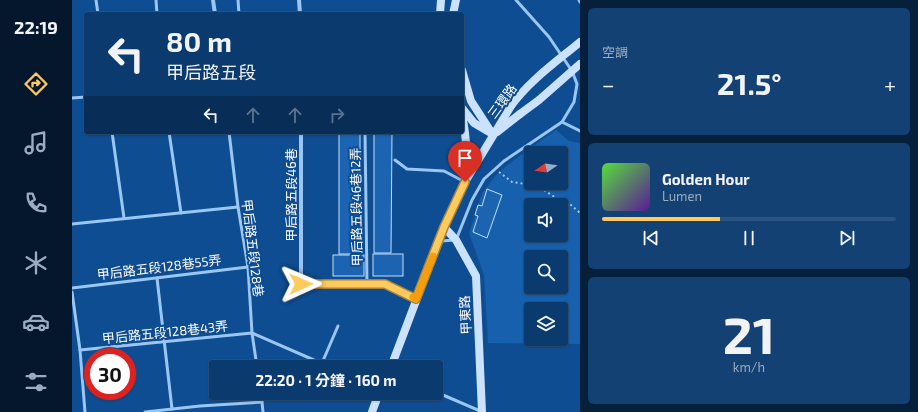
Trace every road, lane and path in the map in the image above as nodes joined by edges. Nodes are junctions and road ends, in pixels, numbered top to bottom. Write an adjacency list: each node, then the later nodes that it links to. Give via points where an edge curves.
1 (96, 0): 9 (lane)
2 (156, 0): 10 (lane)
3 (213, 0): 11 (street)
4 (238, 0): 12 (lane)
5 (299, 0): 13 (street)
6 (441, 0): 14 (main road)
7 (456, 0): 15 (main road)
8 (516, 0): 22 (lane, via 549,37 572,71 577,84 574,102)
9 (98, 12)
10 (157, 12)
11 (215, 12)
12 (239, 12)
13 (300, 12)
14 (440, 12)
15 (453, 12)
16 (580, 42): 30 (main road, 三環路, bridge, via 532,81 511,106)
17 (580, 64): 30 (main road, 三環路, bridge)
18 (464, 77): 30 (main road, via 471,101)
19 (84, 97): 20 (lane)
20 (72, 98)
21 (464, 110): 30 (main road, via 474,123)
22 (562, 122): 24 (lane); 32 (lane)
23 (464, 126): 33 (main road, via 467,153)
24 (580, 131)
25 (112, 134): 37 (lane)
26 (169, 134): 35 (lane)
27 (229, 134): 34 (lane, 甲后路五段128巷)
28 (301, 134): 44 (street, 甲后路五段46巷, via 301,284)
29 (365, 134): 44 (lane, 甲后路五段46巷12弄)
30 (493, 135): 33 (main road)
31 (395, 160): 33 (lane, via 407,169 444,171)
32 (495, 169): 36 (path, via 512,182 538,186); 40 (lane, via 484,179 472,200)
33 (465, 182): 39 (main road)
34 (238, 207): 35 (lane); 42 (lane, 甲后路五段128巷)
35 (181, 213): 37 (lane)
36 (580, 213)
37 (124, 218): 38 (lane)
38 (72, 224)
39 (444, 227): 40 (main road, 甲東路); 41 (main road)
40 (456, 240): 41 (lane); 66 (main road, 甲東路, via 476,276)
41 (439, 241): 47 (main road)
42 (248, 267): 43 (lane, 甲后路五段128巷55弄); 49 (lane, 甲后路五段128巷)
43 (157, 278): 45 (lane, 甲后路五段128巷55弄); 50 (lane)
44 (368, 283): 47 (street, 甲后路五段46巷, via 385,284)
45 (72, 288)
46 (72, 292): 51 (lane)
47 (416, 299): 55 (main road)
48 (338, 326): 54 (lane)
49 (252, 333): 50 (lane, 甲后路五段128巷43弄); 52 (lane, 甲后路五段128巷); 53 (lane)
50 (165, 342): 51 (lane, 甲后路五段128巷43弄); 60 (lane)
51 (80, 350): 61 (lane)
52 (256, 360)
53 (315, 360)
54 (323, 360)
55 (394, 360)
56 (443, 395): 66 (lane)
57 (376, 400): 65 (main road)
58 (262, 402): 59 (lane); 64 (lane)
59 (200, 406): 60 (lane); 63 (lane)
60 (172, 409): 62 (lane)
61 (85, 412)
62 (145, 412)
63 (201, 412)
64 (263, 412)
65 (372, 412)
66 (482, 412)

